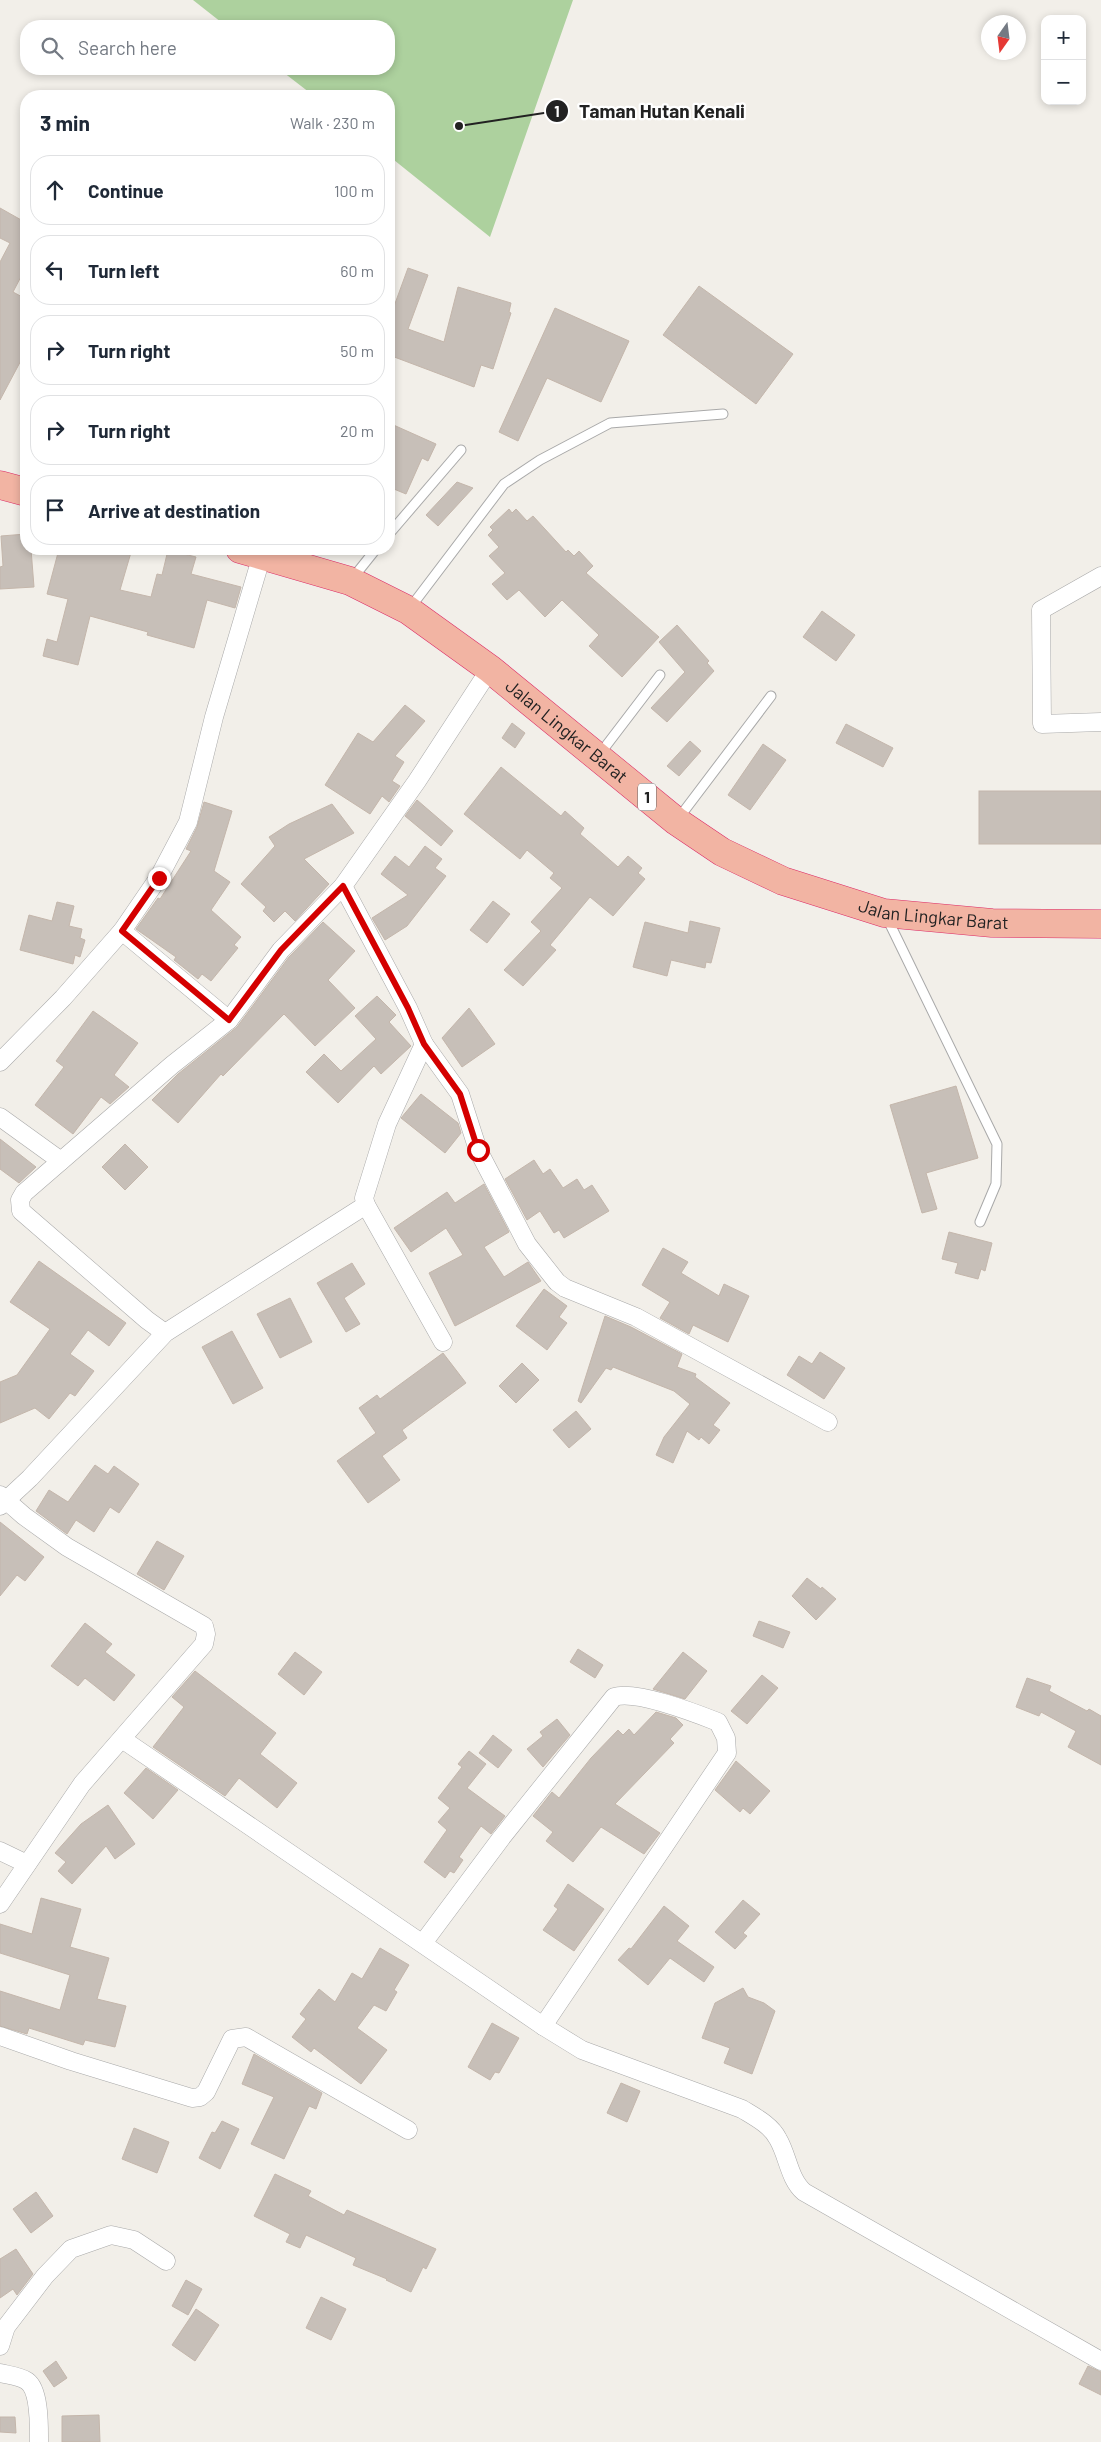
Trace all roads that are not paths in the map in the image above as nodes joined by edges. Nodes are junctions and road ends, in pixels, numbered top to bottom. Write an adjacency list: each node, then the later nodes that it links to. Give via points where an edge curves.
1 (723, 414): 11 (lane, via 610,424 540,460 504,484)
2 (461, 450): 5 (lane)
3 (0, 485): 4 (highway)
4 (20, 490)
5 (395, 527)
6 (250, 555): 21 (street, via 188,822 159,878)
7 (261, 555): 10 (highway, Jalan Lingkar Barat / 1)
8 (371, 555): 10 (lane)
9 (1101, 576): 15 (street, via 1041,610 1041,619 1042,724)
10 (350, 581): 11 (highway, Jalan Lingkar Barat / 1)
11 (408, 610): 12 (highway, Jalan Lingkar Barat / 1)
12 (490, 669): 16 (highway, Jalan Lingkar Barat / 1); 18 (street)
13 (660, 675): 16 (lane)
14 (771, 696): 17 (lane)
15 (1101, 722)
16 (597, 758): 17 (highway, Jalan Lingkar Barat / 1)
17 (676, 821): 19 (highway, Jalan Lingkar Barat / 1, via 722,852 783,880)
18 (343, 886): 22 (street, via 281,950); 23 (street)
19 (884, 913): 20 (highway, Jalan Lingkar Barat / 1, via 992,923); 28 (lane, via 997,1144 996,1184)
20 (1101, 924)
21 (122, 931): 22 (street); 24 (street)
22 (229, 1020): 26 (street)
23 (424, 1044): 27 (street, via 387,1124 367,1186); 31 (street, via 460,1094 478,1150 527,1244 557,1282 636,1318)
24 (0, 1062)
25 (0, 1117): 26 (street)
26 (61, 1161): 29 (street, via 24,1193 20,1200 21,1211)
27 (366, 1205): 29 (street); 30 (street)
28 (980, 1222)
29 (165, 1334): 32 (street, via 30,1478)
30 (443, 1342)
31 (828, 1422)
32 (2, 1501): 33 (street, via 67,1547 204,1626 204,1644)
33 (122, 1738): 35 (street, via 82,1784); 37 (street)
34 (0, 1851): 35 (street)
35 (27, 1864): 36 (street)
36 (0, 1904)
37 (423, 1943): 38 (street); 38 (street, via 502,1837 614,1697 628,1695 682,1708 718,1722 726,1738 727,1753)
38 (543, 2026): 43 (street, via 582,2050 742,2109 766,2124 778,2138 796,2182 804,2192)
39 (0, 2036): 40 (street, via 192,2098 206,2092 232,2039 246,2037)
40 (408, 2130)
41 (166, 2261): 42 (street, via 134,2240 111,2235 70,2250 45,2276 6,2327)
42 (0, 2346)
43 (1101, 2361)
44 (0, 2373): 45 (street, via 30,2384 39,2419)
45 (39, 2442)

